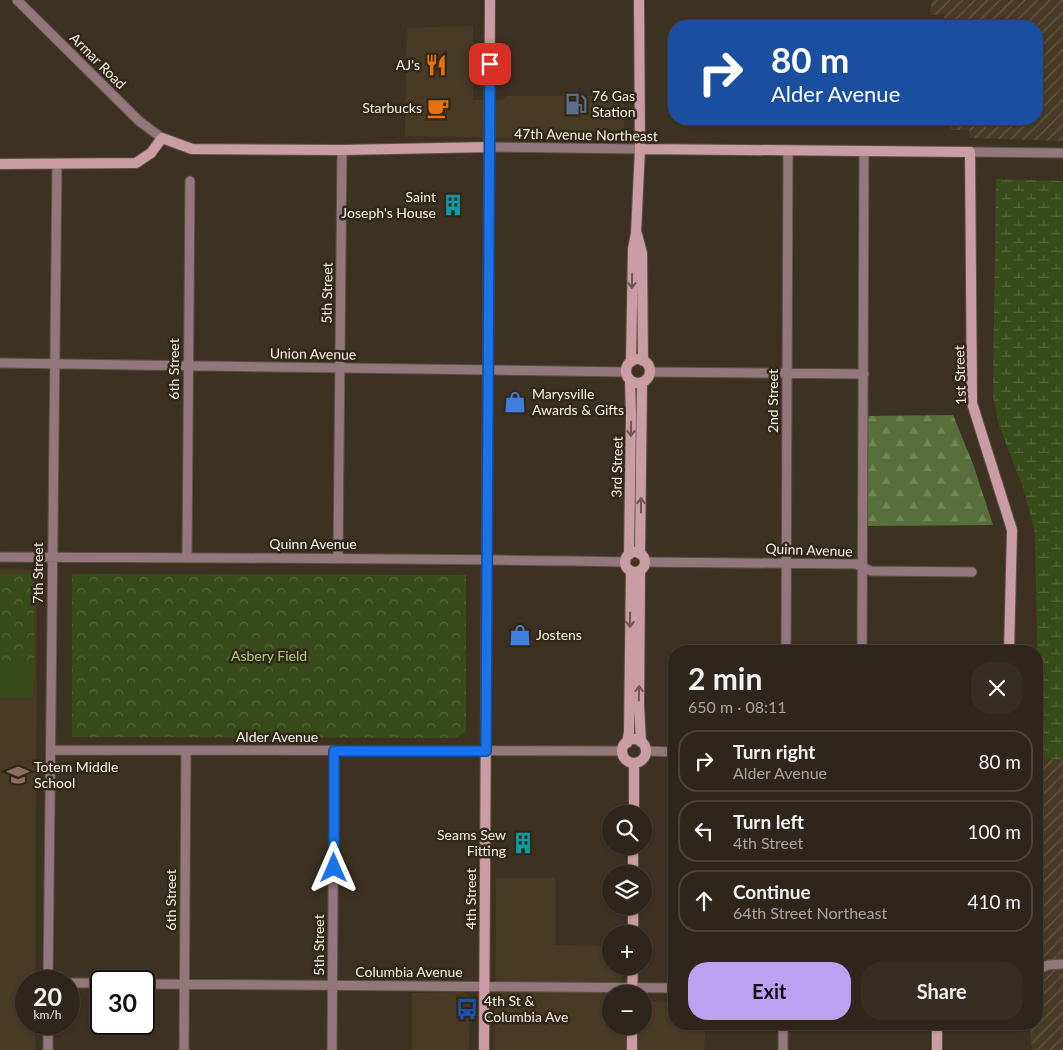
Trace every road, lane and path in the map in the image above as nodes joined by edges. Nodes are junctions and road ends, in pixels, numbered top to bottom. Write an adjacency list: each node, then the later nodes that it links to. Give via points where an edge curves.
1 (17, 0): 4 (street, Armar Road, via 138,121)
2 (490, 0): 5 (street, 4th Street)
3 (639, 0): 6 (street, 3rd Street)
4 (162, 138): 7 (street, 47th Avenue Northeast, via 192,149); 13 (street, via 151,153 136,163)
5 (490, 147): 6 (street, 47th Avenue Northeast); 7 (street, 47th Avenue Northeast); 21 (street, 4th Street)
6 (640, 149): 8 (street, 47th Avenue Northeast); 15 (street, 3rd Street)
7 (342, 150): 20 (street, 5th Street)
8 (788, 151): 9 (street, 47th Avenue Northeast); 24 (street, 2nd Street)
9 (864, 151): 10 (street, 47th Avenue Northeast); 25 (street)
10 (970, 152): 11 (street, 47th Avenue Northeast); 38 (street, 1st Street, via 972,403 1012,530)
11 (1063, 153)
12 (0, 164): 13 (street)
13 (57, 164): 18 (street, 7th Street)
14 (190, 181): 19 (street, 6th Street)
15 (636, 233): 16 (street, 3rd Street, via 642,253); 22 (street, 3rd Street, one-way to 22)
16 (643, 361): 22 (street, via 638,360); 23 (street)
17 (0, 363): 18 (street, Union Avenue)
18 (55, 364): 19 (street, Union Avenue); 28 (street, 7th Street)
19 (187, 366): 20 (street, Union Avenue); 29 (street, 6th Street)
20 (340, 368): 21 (street, Union Avenue); 30 (street, 5th Street)
21 (489, 369): 22 (street, Union Avenue); 31 (street, 4th Street)
22 (629, 371): 26 (street, via 638,383); 32 (street, 3rd Street, one-way to 32)
23 (650, 372): 24 (street); 26 (street)
24 (787, 373): 25 (street); 33 (street, 2nd Street)
25 (864, 374): 34 (street)
26 (642, 382): 32 (street, 3rd Street, one-way to 26)
27 (0, 557): 28 (street, Quinn Avenue)
28 (52, 557): 29 (street, Quinn Avenue); 41 (street, 7th Street)
29 (187, 557): 30 (street, Quinn Avenue)
30 (338, 558): 31 (street, Quinn Avenue)
31 (487, 559): 32 (street, Quinn Avenue); 44 (street, 4th Street)
32 (635, 562): 33 (street, Quinn Avenue); 39 (street, 3rd Street, one-way to 39, via 629,732); 40 (street, 3rd Street, one-way to 32, via 639,706)
33 (786, 563): 34 (street, Quinn Avenue, via 856,564); 36 (street, 2nd Street)
34 (863, 567): 35 (street, Quinn Avenue, via 871,571); 37 (street)
35 (972, 572)
36 (786, 645)
37 (862, 645)
38 (1009, 645)
39 (625, 747): 40 (street, via 634,740); 44 (street, Alder Avenue); 46 (street, via 626,760)
40 (644, 747): 45 (street); 46 (street, via 643,760)
41 (51, 750): 42 (street, Alder Avenue); 50 (street, 7th Street)
42 (186, 751): 43 (street, Alder Avenue); 52 (street, 6th Street)
43 (334, 751): 44 (street, Alder Avenue); 53 (street, 5th Street)
44 (486, 751): 54 (street, 4th Street)
45 (668, 751)
46 (634, 763): 47 (street)
47 (634, 805)
48 (1063, 964): 49 (street)
49 (1043, 967)
50 (48, 970)
51 (155, 984): 52 (street, Columbia Avenue)
52 (184, 984): 53 (street, Columbia Avenue); 63 (street, 6th Street)
53 (333, 985): 54 (street, Columbia Avenue); 64 (street, 5th Street)
54 (484, 986): 56 (street, Columbia Avenue); 65 (street, 4th Street)
55 (668, 988): 57 (street, Columbia Avenue)
56 (602, 990)
57 (652, 990)
58 (783, 1030): 67 (street)
59 (938, 1030): 68 (street)
60 (48, 1035): 62 (street)
61 (632, 1035): 66 (street)
62 (48, 1050)
63 (184, 1050)
64 (332, 1050)
65 (484, 1050)
66 (632, 1050)
67 (783, 1050)
68 (937, 1050)

